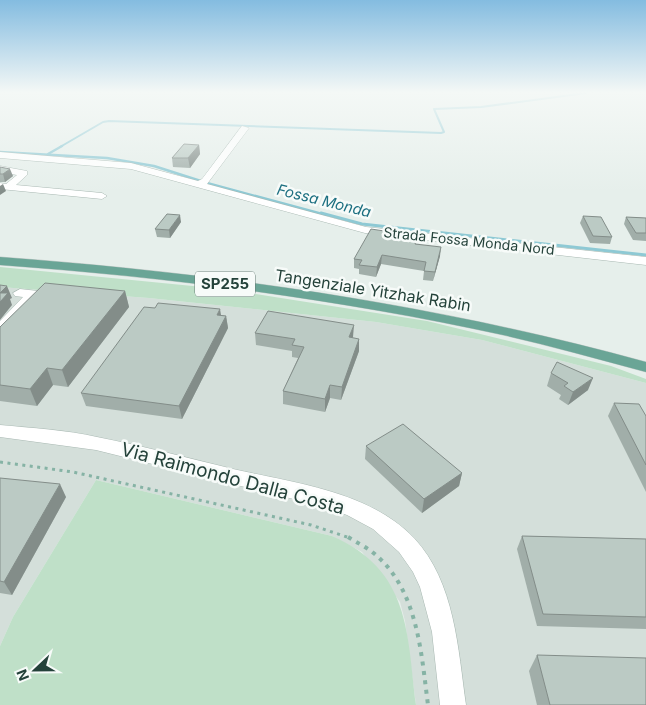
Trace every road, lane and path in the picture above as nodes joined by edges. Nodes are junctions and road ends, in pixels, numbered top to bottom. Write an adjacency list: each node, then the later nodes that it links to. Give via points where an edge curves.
1 (245, 128): 5 (street)
2 (0, 155): 3 (street, Strada Fossa Monda Nord)
3 (25, 157): 4 (street); 5 (street, Strada Fossa Monda Nord, via 130,166)
4 (2, 169): 6 (street, via 24,173)
5 (202, 183): 8 (street, Strada Fossa Monda Nord, via 365,230)
6 (4, 186): 7 (street)
7 (102, 196)
8 (646, 260)
9 (0, 261): 12 (main road, Tangenziale Yitzhak Rabin / SP255, via 174,277 399,310 499,329)
10 (20, 293): 11 (street, via 33,294)
11 (0, 329)
12 (646, 367)
13 (0, 431): 16 (street, Via Raimondo Dalla Costa, via 96,443 318,497 352,508 387,527 410,548 430,580 438,601)
14 (0, 462): 15 (path, via 73,472 311,525 347,536 375,552 406,593 418,634)
15 (428, 705)
16 (453, 705)

